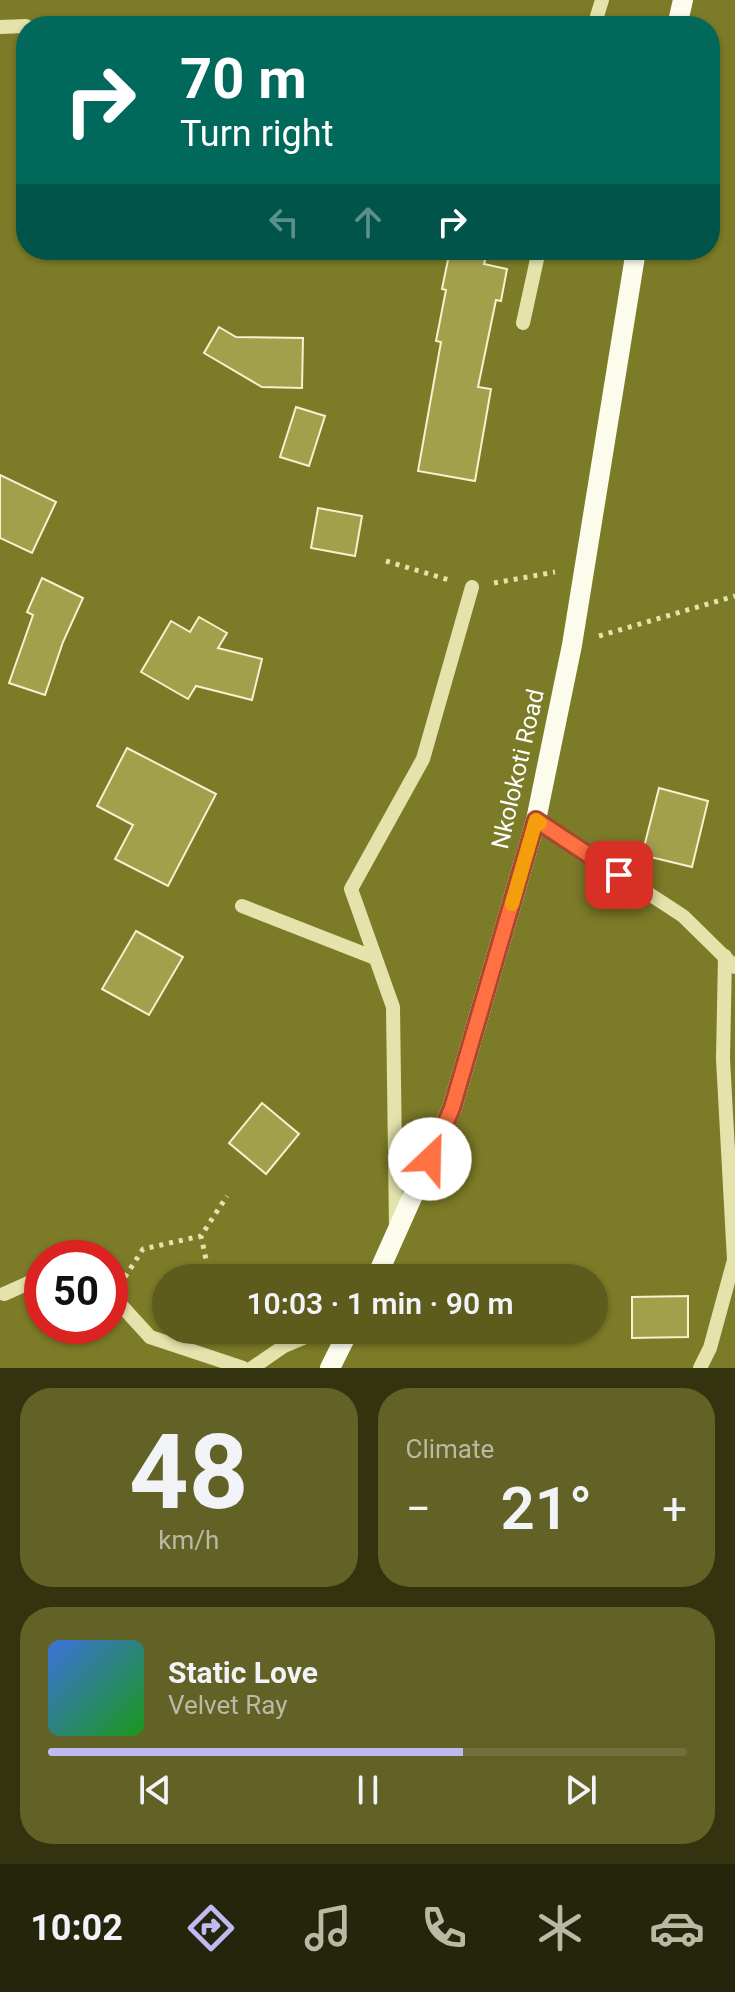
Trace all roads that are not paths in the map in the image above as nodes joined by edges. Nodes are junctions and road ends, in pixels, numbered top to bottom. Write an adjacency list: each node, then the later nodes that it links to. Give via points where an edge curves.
1 (537, 260): 3 (street)
2 (634, 260): 5 (main road, Nkolokoti Road, via 572,645)
3 (523, 323)
4 (472, 587): 7 (street, via 423,759 351,889)
5 (536, 820): 8 (street, via 683,916); 9 (main road, Nkolokoti Road, via 452,1108)
6 (242, 906): 7 (street)
7 (375, 958): 9 (street, via 393,1007)
8 (730, 961): 19 (street, via 723,1059 734,1260)
9 (396, 1235): 10 (main road, Nkolokoti Road)
10 (383, 1264)
11 (24, 1285): 12 (street)
12 (4, 1294)
13 (128, 1312): 16 (street, via 150,1337)
14 (289, 1344): 17 (street)
15 (342, 1344): 18 (main road)
16 (243, 1368)
17 (252, 1368)
18 (330, 1368)
19 (700, 1368)

